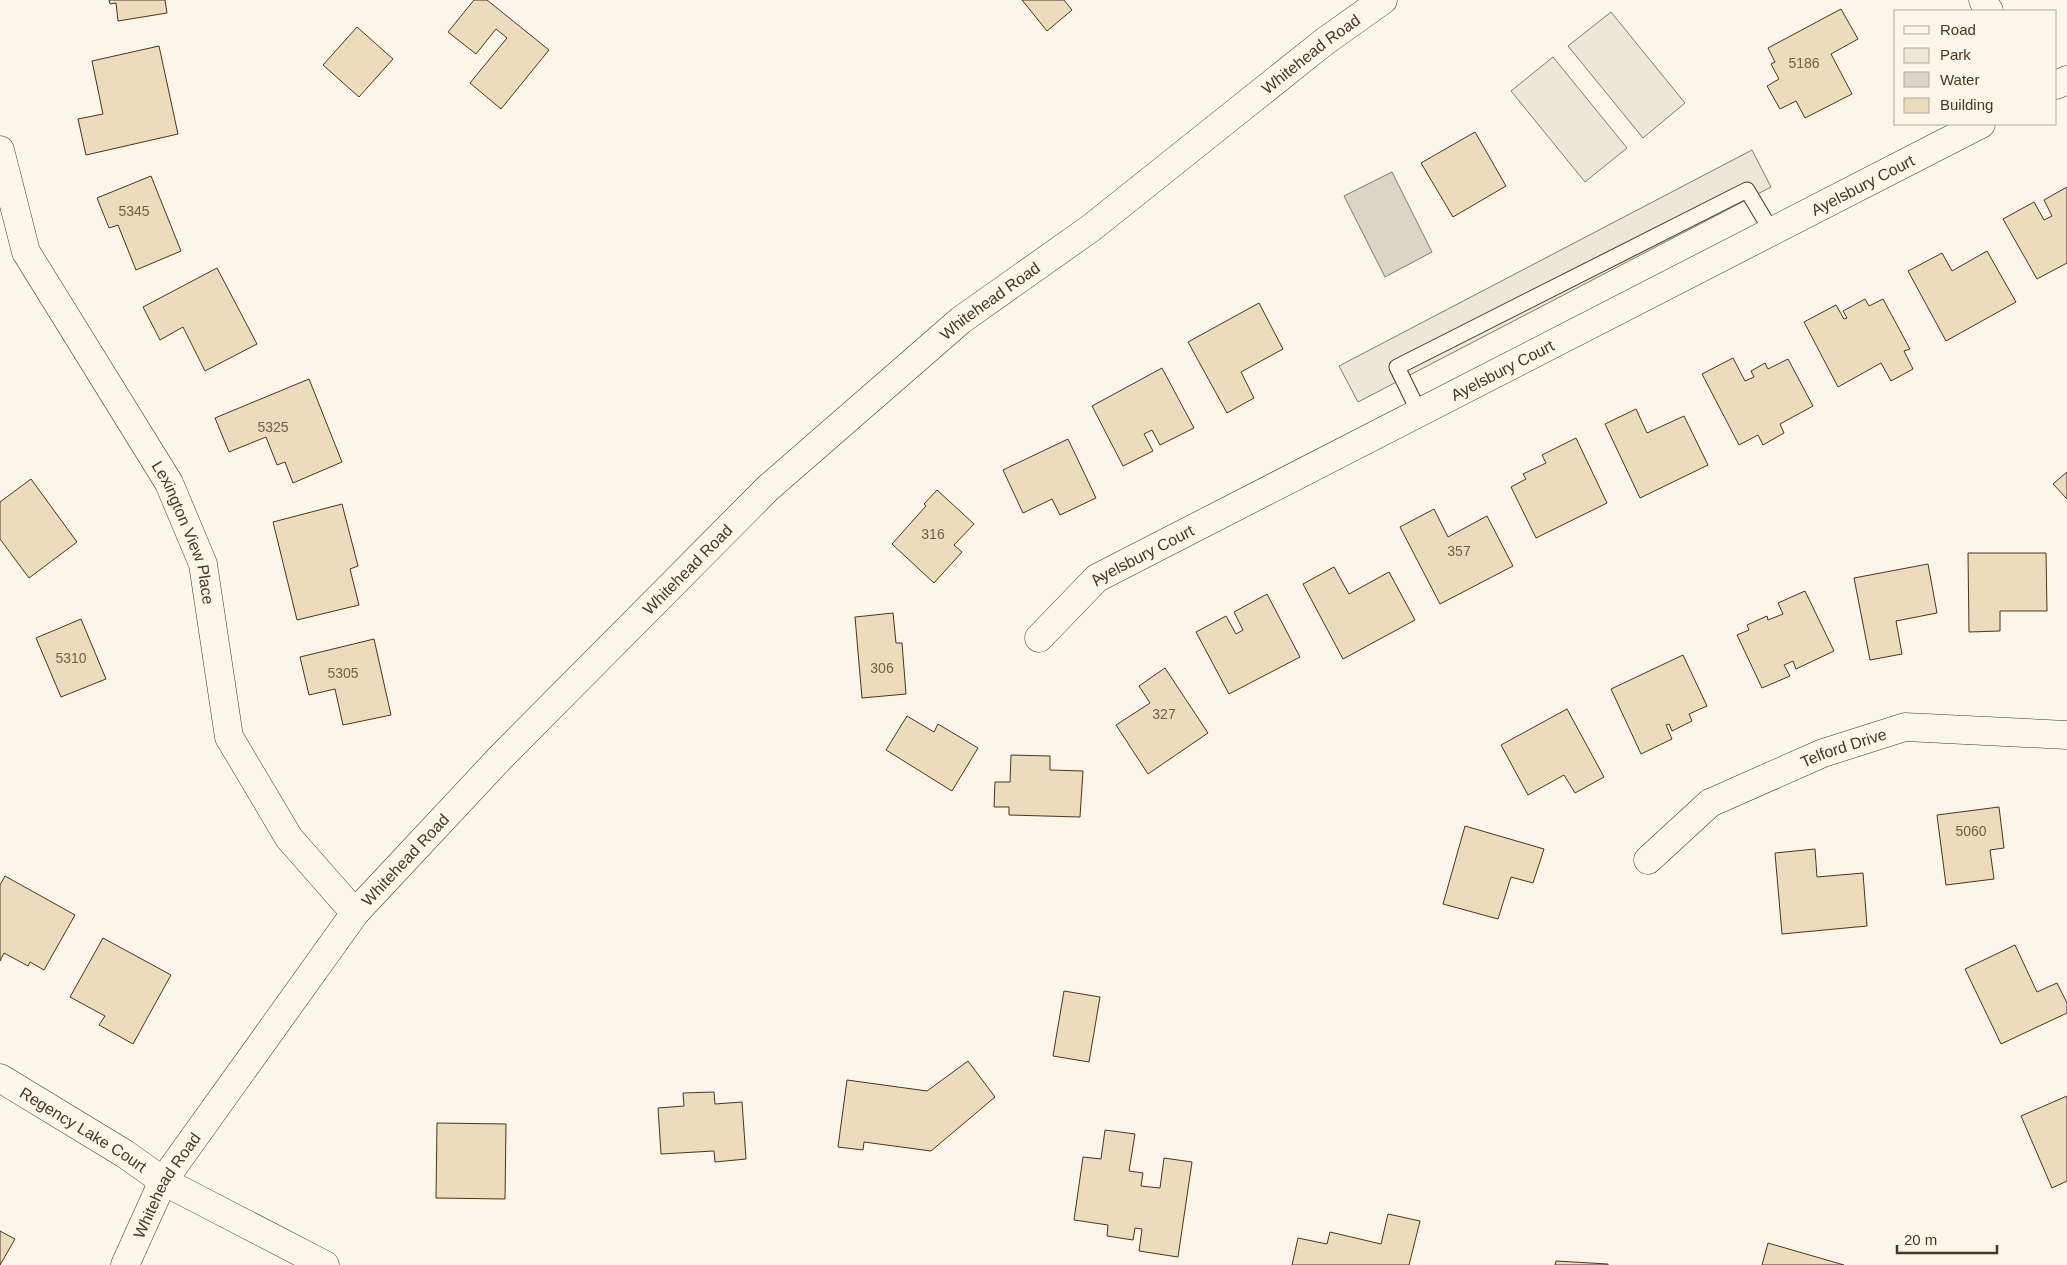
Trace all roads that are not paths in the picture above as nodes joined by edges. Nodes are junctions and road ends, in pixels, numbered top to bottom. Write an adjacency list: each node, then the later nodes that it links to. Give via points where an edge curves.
1 (1383, 0): 9 (street, Whitehead Road, via 1324,42 1091,228 961,320 768,488 500,758)
2 (1979, 125): 4 (street, Ayelsbury Court)
3 (0, 150): 9 (street, Lexington View Place, via 26,252 169,483 203,564 229,737 289,838)
4 (1772, 232): 5 (street, Ayelsbury Court); 5 (lane, via 1747,190 1397,367)
5 (1419, 412): 6 (street, Ayelsbury Court, via 1097,578)
6 (1039, 638)
7 (2067, 735): 8 (street, Telford Drive, via 1905,727 1822,752 1710,803)
8 (1648, 860)
9 (356, 913): 11 (street, Whitehead Road)
10 (0, 1078): 11 (street, Regency Lake Court, via 126,1154)
11 (163, 1181): 12 (street, Whitehead Road); 13 (street, Regency Lake Court)
12 (125, 1265)
13 (325, 1265)

